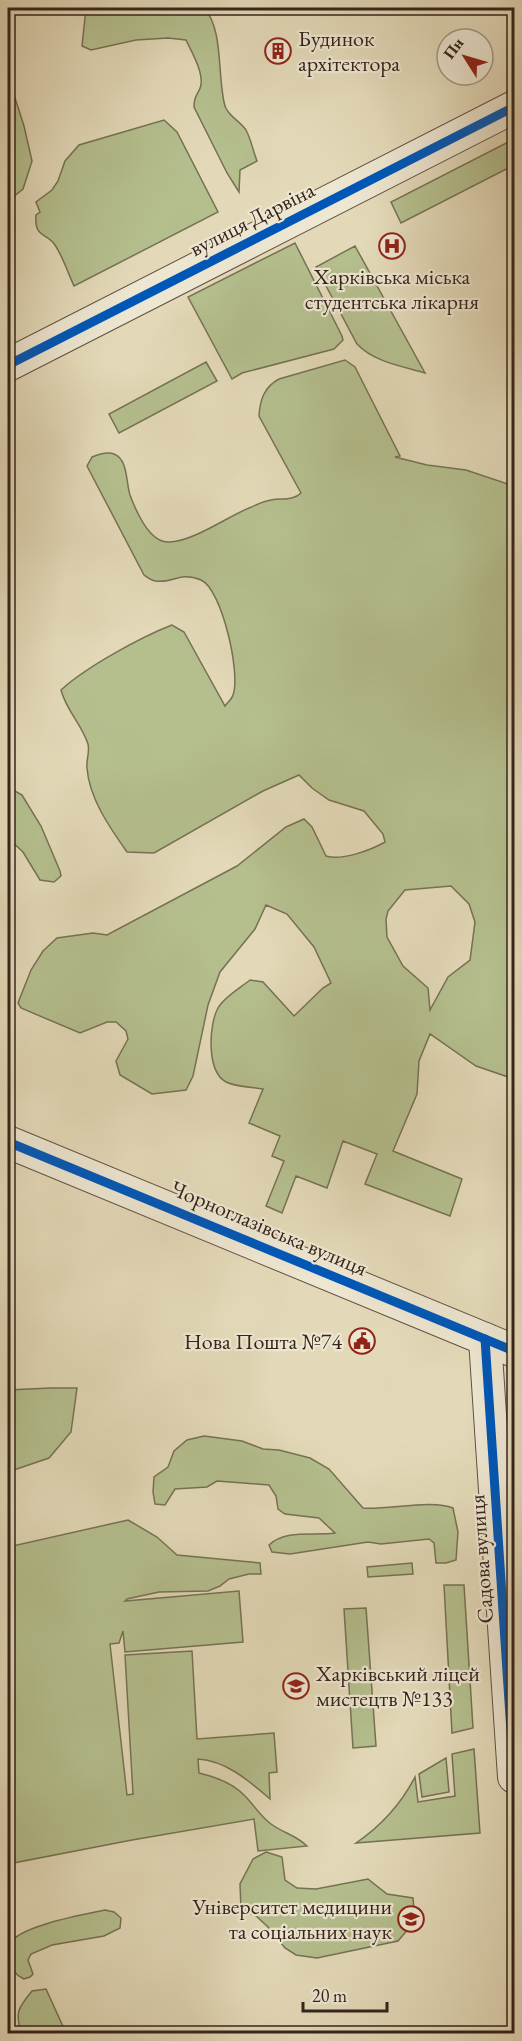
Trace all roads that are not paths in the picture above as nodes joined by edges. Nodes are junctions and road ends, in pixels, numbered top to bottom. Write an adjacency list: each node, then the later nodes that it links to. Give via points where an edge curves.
1 (514, 107): 2 (street, вулиця Дарвіна)
2 (8, 365)
3 (8, 1142): 4 (street, Чорноглазівська вулиця)
4 (485, 1339): 5 (street, Чорноглазівська вулиця); 6 (street, Садова вулиця)
5 (514, 1351)
6 (514, 1777)

